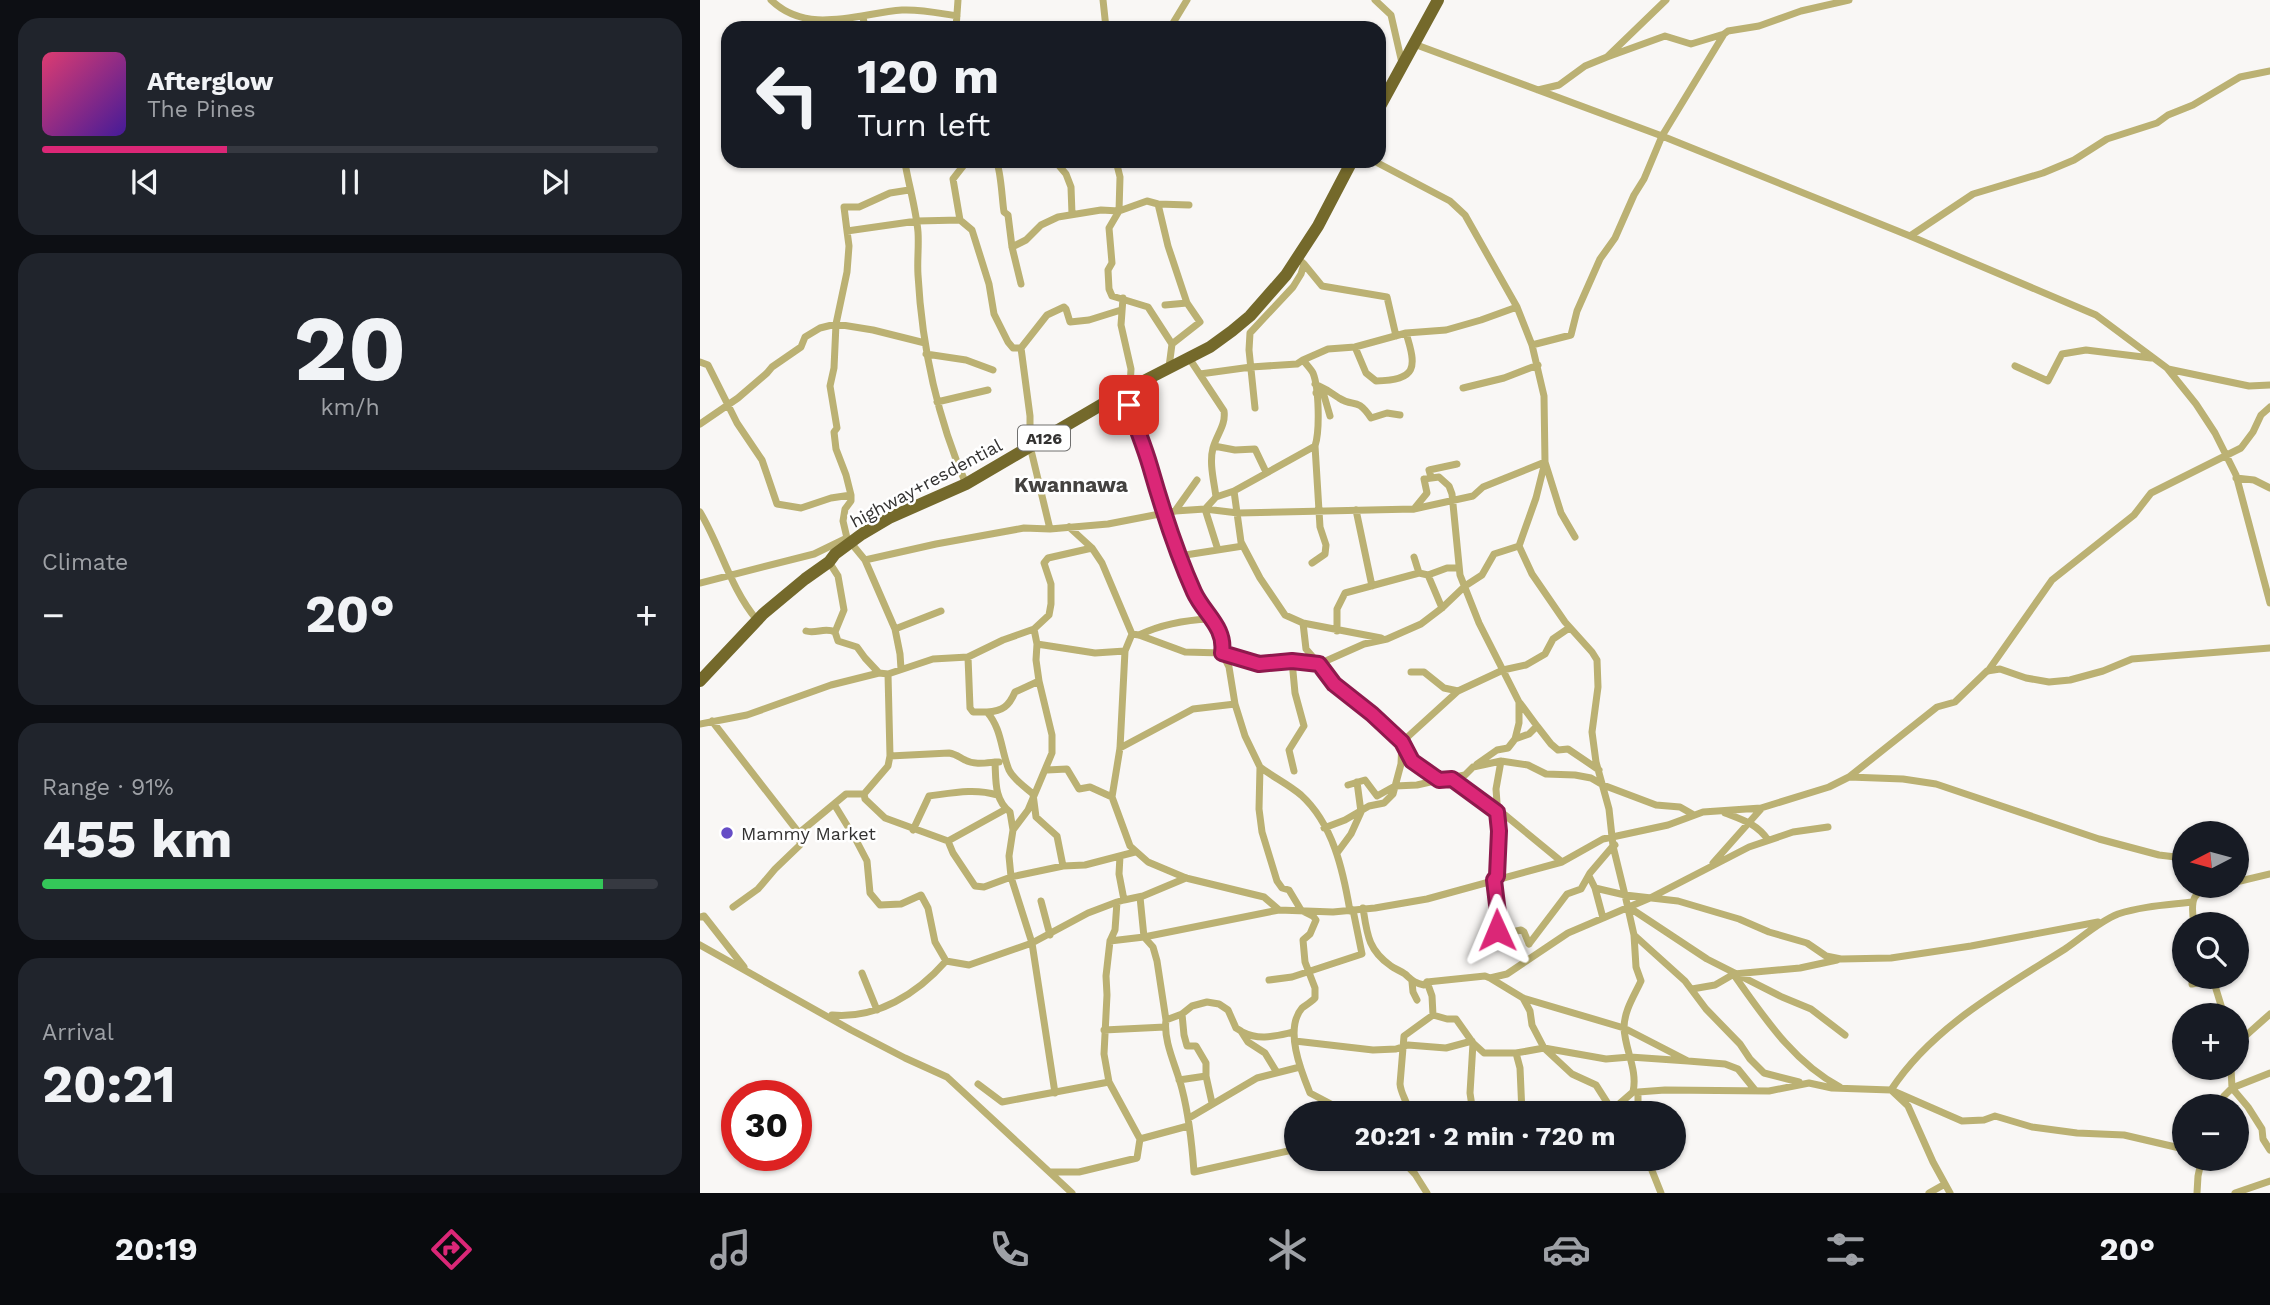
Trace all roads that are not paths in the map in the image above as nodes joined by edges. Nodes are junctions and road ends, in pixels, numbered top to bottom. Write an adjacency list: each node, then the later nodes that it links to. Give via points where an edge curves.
1 (771, 0): 10 (street, via 784,10 815,20)
2 (958, 0): 9 (street)
3 (1103, 0): 13 (street)
4 (1187, 0): 14 (street)
5 (1375, 0): 18 (street, via 1391,15)
6 (1438, 0): 16 (highway)
7 (1666, 0): 17 (street)
8 (1849, 0): 15 (street)
9 (957, 16): 10 (street, via 914,10); 12 (street)
10 (863, 17): 11 (street)
11 (864, 21)
12 (957, 21)
13 (1104, 21)
14 (1174, 21)
15 (1724, 34): 17 (street, via 1691,44 1665,36); 22 (street)
16 (1414, 44): 18 (highway); 20 (street)
17 (1607, 57): 20 (street, via 1559,85)
18 (1402, 63): 21 (highway)
19 (2270, 71): 38 (street, via 2240,77 2157,123 2107,139 2043,173 1973,194)
20 (1537, 90): 22 (street)
21 (1386, 94)
22 (1662, 136): 38 (street); 52 (street, via 1600,259 1571,335)
23 (1386, 167): 45 (street, via 1450,201 1465,215)
24 (906, 168): 30 (street)
25 (998, 168): 39 (street)
26 (1061, 168): 34 (street, via 1071,187)
27 (1118, 168): 33 (street)
28 (1348, 168): 40 (highway, highway+resdential / A126)
29 (959, 169): 35 (street, via 953,184)
30 (909, 190): 36 (street); 37 (street, via 859,207 844,207)
31 (1158, 204): 32 (street); 33 (street, via 1147,201); 43 (street)
32 (1189, 205)
33 (1119, 211): 34 (street); 42 (street, via 1109,228 1112,263 1108,270 1112,296)
34 (1072, 214): 39 (street, via 1041,225)
35 (960, 220): 36 (street); 54 (street, via 977,242 997,321 1013,348)
36 (917, 221): 37 (street); 50 (street)
37 (847, 231): 47 (street, via 848,272)
38 (1910, 236): 57 (street, via 2096,315)
39 (1012, 247): 41 (street)
40 (1301, 261): 49 (street, via 1322,286 1387,297); 56 (highway, highway+resdential / A126, via 1250,316); 63 (street, via 1301,274 1293,287 1250,333)
41 (1021, 285)
42 (1123, 298): 46 (street); 51 (street, via 1148,307)
43 (1187, 303): 44 (street); 51 (street, via 1200,322)
44 (1164, 305)
45 (1517, 307): 48 (street, via 1446,330); 52 (street)
46 (1121, 310): 54 (street, via 1070,322 1064,307 1047,315); 68 (street)
47 (836, 324): 50 (street); 73 (street, via 805,337 801,347); 92 (street, via 830,386 834,432)
48 (1406, 333): 49 (street); 53 (street, via 1413,368 1401,378 1376,381 1366,373)
49 (1396, 336): 53 (street)
50 (925, 343): 55 (street)
51 (1171, 344): 62 (street)
52 (1532, 345): 60 (street)
53 (1355, 346): 58 (street, via 1328,349)
54 (1021, 348): 79 (street)
55 (926, 354): 65 (street); 72 (street)
56 (1189, 358): 62 (highway, highway+resdential / A126); 66 (street)
57 (2154, 358): 61 (street, via 2086,350 2062,354 2048,381); 64 (street)
58 (1303, 360): 63 (street); 69 (street, via 1312,371)
59 (700, 362): 73 (street, via 708,365)
60 (1538, 365): 70 (street); 83 (street, via 1544,396)
61 (2015, 366)
62 (1169, 367): 68 (highway, highway+resdential / A126)
63 (1251, 367): 66 (street); 75 (street)
64 (2167, 368): 67 (street, via 2240,385); 82 (street, via 2196,404)
65 (993, 370)
66 (1200, 373): 80 (street, via 1224,411 1225,421)
67 (2270, 384)
68 (1130, 388): 79 (highway, highway+resdential / A126); 102 (street, via 1129,405)
69 (1315, 388): 76 (street, via 1354,402 1371,418); 77 (street, via 1323,392); 81 (street)
70 (1464, 388)
71 (988, 390): 72 (street)
72 (937, 402): 89 (street)
73 (729, 405): 78 (street); 92 (street, via 762,460 777,504 801,508)
74 (2270, 407): 82 (street, via 2241,448)
75 (1255, 408)
76 (1400, 415)
77 (1330, 416)
78 (700, 424)
79 (1030, 446): 89 (highway, highway+resdential / A126); 104 (street)
80 (1214, 446): 85 (street, via 1255,449); 93 (street)
81 (1315, 446): 85 (street); 99 (street)
82 (2226, 455): 87 (street); 145 (street, via 2151,493 2134,515 2052,580)
83 (1545, 462): 94 (street, via 1483,487 1473,496); 105 (street, via 1561,513); 107 (street)
84 (1457, 464): 86 (street, via 1429,470)
85 (1266, 472): 91 (street)
86 (1431, 477): 94 (street, via 1439,477 1449,486); 96 (street, via 1424,479 1427,493)
87 (2236, 478): 90 (street); 122 (street)
88 (1197, 480): 98 (street)
89 (966, 484): 106 (highway, highway+resdential / A126)
90 (2270, 488)
91 (1234, 491): 93 (street); 101 (street)
92 (851, 495): 106 (street, via 844,521)
93 (1216, 498): 95 (street)
94 (1453, 500): 96 (street); 116 (street)
95 (1205, 509): 98 (street); 101 (street); 110 (street)
96 (1414, 509): 97 (street)
97 (1356, 510): 99 (street); 120 (street)
98 (1175, 511): 102 (street)
99 (1320, 511): 101 (street); 115 (street, via 1325,554)
100 (700, 512): 118 (street)
101 (1238, 513): 108 (street)
102 (1166, 514): 103 (street); 111 (street)
103 (1069, 527): 104 (street); 109 (street)
104 (1050, 529): 113 (street, via 1024,528)
105 (1575, 537)
106 (848, 541): 113 (street); 114 (highway, highway+resdential / A126); 118 (street)
107 (1520, 545): 121 (street, via 1494,554 1482,575); 128 (street, via 1532,573)
108 (1243, 546): 110 (street); 127 (street, via 1285,615)
109 (1092, 548): 130 (street, via 1048,558 1044,563 1051,604 1048,615); 134 (street)
110 (1218, 550): 111 (street)
111 (1179, 555): 125 (street)
112 (1414, 557): 117 (street)
113 (866, 560): 129 (street)
114 (829, 562): 126 (highway, highway+resdential / A126); 133 (street, via 838,576 844,610)
115 (1312, 564)
116 (1459, 568): 117 (street); 121 (street)
117 (1423, 574): 120 (street); 123 (street)
118 (729, 576): 119 (street); 126 (street)
119 (700, 583)
120 (1372, 586): 132 (street, via 1345,593 1338,608)
121 (1465, 586): 123 (street); 144 (street)
122 (2270, 603)
123 (1441, 608): 135 (street, via 1421,624)
124 (941, 611): 129 (street)
125 (1210, 619): 134 (street, via 1187,620); 139 (street, via 1224,642)
126 (757, 620): 148 (highway, highway+resdential / A126)
127 (1303, 623): 132 (street); 142 (street, via 1306,649)
128 (1569, 628): 144 (street, via 1553,639 1545,654 1526,665); 167 (street, via 1597,660 1592,732)
129 (895, 629): 143 (street)
130 (1034, 629): 136 (street); 140 (street)
131 (806, 631): 133 (street)
132 (1337, 631): 135 (street)
133 (835, 632): 147 (street, via 838,641 857,647)
134 (1135, 635): 138 (street); 139 (street, via 1185,652)
135 (1387, 639): 142 (street)
136 (1037, 644): 138 (street, via 1095,653); 149 (street)
137 (2270, 648): 145 (street, via 2132,659 2103,671 2049,682 2000,669)
138 (1125, 651): 159 (street)
139 (1222, 653): 141 (street, via 1259,664); 152 (street)
140 (968, 657): 143 (street, via 933,659); 153 (street, via 970,708)
141 (1292, 661): 142 (street); 168 (street, via 1304,726 1289,750)
142 (1319, 664): 158 (street, via 1334,684)
143 (901, 669): 147 (street)
144 (1503, 670): 150 (street); 151 (street)
145 (1987, 671): 169 (street, via 1955,702 1937,707)
146 (1411, 672): 150 (street, via 1424,672 1444,688)
147 (883, 674): 154 (street); 160 (street)
148 (700, 681)
149 (1039, 681): 153 (street, via 1015,692 1008,706); 166 (street, via 1052,735)
150 (1458, 691): 158 (street)
151 (1519, 702): 156 (street); 157 (street)
152 (1235, 704): 159 (street, via 1193,709); 164 (street)
153 (988, 712): 161 (street)
154 (712, 721): 155 (street); 192 (street)
155 (700, 724)
156 (1536, 726): 157 (street); 167 (street, via 1558,750 1568,749)
157 (1515, 739): 165 (street, via 1508,748)
158 (1402, 742): 171 (street, via 1412,761); 175 (street)
159 (1120, 748): 179 (street)
160 (890, 756): 163 (street, via 949,753 967,762); 176 (street, via 888,766)
161 (1007, 761): 163 (street); 177 (street, via 1013,777)
162 (1501, 761): 165 (street); 174 (street, via 1528,765 1546,774 1591,778); 184 (street)
163 (995, 762): 178 (street)
164 (1259, 767): 189 (street, via 1304,798); 223 (street, via 1262,831 1277,881 1289,890)
165 (1473, 767): 170 (street)
166 (1047, 770): 177 (street); 179 (street, via 1066,769 1079,789 1090,787)
167 (1600, 770): 174 (street)
168 (1294, 771)
169 (1849, 777): 181 (street); 201 (street, via 1936,784 2099,839)
170 (1452, 779): 171 (street); 184 (street)
171 (1439, 780): 175 (street)
172 (1357, 782): 173 (street); 175 (street, via 1365,780 1377,796); 183 (street)
173 (1348, 785)
174 (1603, 785): 186 (street); 194 (street)
175 (1395, 786): 183 (street, via 1384,803)
176 (864, 794): 180 (street, via 846,794); 190 (street, via 886,818)
177 (1033, 794): 191 (street); 203 (street, via 1036,817 1056,836)
178 (997, 795): 182 (street); 190 (street, via 961,792 929,796)
179 (1112, 797): 198 (street)
180 (834, 804): 192 (street); 238 (street, via 866,862 870,893 880,905 901,904 921,895 935,942)
181 (1761, 808): 185 (street); 187 (street)
182 (1006, 809): 191 (street); 196 (street)
183 (1361, 812): 189 (street); 199 (street)
184 (1497, 812): 202 (street); 210 (street)
185 (1721, 812): 186 (street); 187 (street)
186 (1694, 815): 193 (street)
187 (1748, 821): 195 (street); 204 (street)
188 (1828, 827): 195 (street)
189 (1324, 828): 199 (street)
190 (913, 830): 196 (street)
191 (1013, 830): 207 (street)
192 (799, 833): 219 (street, via 800,845 758,889)
193 (1629, 833): 194 (street); 197 (street)
194 (1613, 836): 197 (street); 202 (street)
195 (1768, 840): 204 (street)
196 (948, 841): 207 (street, via 975,886)
197 (1613, 846): 206 (street); 212 (street)
198 (1135, 852): 200 (street); 208 (street)
199 (1337, 853): 224 (street)
200 (1120, 856): 203 (street); 217 (street)
201 (2172, 857)
202 (1562, 862): 210 (street)
203 (1063, 866): 207 (street)
204 (1709, 866): 214 (street)
205 (2270, 874): 209 (street)
206 (1589, 876): 211 (street); 234 (street, via 1581,889 1567,894)
207 (1012, 877): 233 (street)
208 (1186, 878): 213 (street); 222 (street, via 1264,897)
209 (2249, 878)
210 (1494, 880): 220 (street, via 1415,902); 234 (street, via 1497,930 1503,934 1521,930)
211 (1595, 888): 212 (street); 227 (street)
212 (1625, 895): 214 (street); 221 (street)
213 (1140, 897): 217 (street); 231 (street)
214 (1650, 898): 221 (street); 237 (street, via 1678,901 1739,919)
215 (2195, 898): 218 (street)
216 (1041, 901): 229 (street)
217 (1121, 901): 229 (street); 232 (street)
218 (2193, 902): 225 (street); 228 (street, via 2131,910)
219 (733, 907)
220 (1363, 908): 224 (street); 245 (street, via 1369,942)
221 (1629, 908): 227 (street); 230 (street); 242 (street)
222 (1279, 909): 223 (street); 231 (street)
223 (1301, 910): 224 (street); 240 (street, via 1316,920 1303,940)
224 (1351, 911): 240 (street, via 1362,954)
225 (2193, 912)
226 (700, 917): 239 (street, via 704,916)
227 (1604, 918): 236 (street)
228 (2103, 922): 237 (street, via 1891,958); 280 (street, via 1933,1039)
229 (1050, 935): 233 (street)
230 (1634, 935): 247 (street); 256 (street, via 1641,981)
231 (1144, 937): 232 (street); 255 (street, via 1157,961)
232 (1110, 941): 257 (street)
233 (1032, 943): 238 (street, via 969,965); 283 (street)
234 (1529, 944): 236 (street)
235 (700, 945): 239 (street)
236 (1532, 955): 243 (street, via 1507,974)
237 (1841, 959): 242 (street)
238 (946, 961): 250 (street, via 898,1002)
239 (746, 970): 253 (street)
240 (1308, 971): 244 (street); 259 (street, via 1315,998 1298,1015)
241 (862, 972): 250 (street)
242 (1734, 974): 247 (street, via 1715,985); 261 (street, via 1811,1009); 279 (street, via 1797,1056)
243 (1490, 978): 246 (street); 248 (street)
244 (1269, 980)
245 (1412, 982): 246 (street); 249 (street)
246 (1427, 982): 254 (street)
247 (1692, 989): 276 (street, via 1764,1073)
248 (1523, 998): 256 (street); 265 (street)
249 (1417, 1000)
250 (877, 1010): 253 (street, via 850,1017)
251 (1182, 1014): 255 (street); 258 (street, via 1192,1006 1219,1004); 272 (street, via 1187,1046 1196,1046 1206,1063)
252 (2270, 1014): 260 (street)
253 (828, 1015): 301 (street, via 947,1077)
254 (1433, 1015): 263 (street, via 1456,1019); 264 (street, via 1404,1036)
255 (1165, 1023): 257 (street); 273 (street)
256 (1624, 1028): 267 (street); 268 (street)
257 (1104, 1030): 275 (street)
258 (1241, 1031): 259 (street, via 1266,1038); 270 (street, via 1265,1053)
259 (1294, 1032): 262 (street)
260 (2249, 1033)
261 (1845, 1035)
262 (1295, 1041): 264 (street, via 1373,1050); 269 (street)
263 (1472, 1042): 264 (street, via 1446,1048); 266 (street, via 1484,1053); 287 (street)
264 (1402, 1046): 286 (street, via 1400,1084)
265 (1544, 1048): 266 (street); 267 (street, via 1606,1059); 289 (street, via 1572,1074 1596,1085)
266 (1516, 1053): 288 (street)
267 (1630, 1057): 268 (street); 282 (street)
268 (1688, 1061): 281 (street, via 1738,1069)
269 (1300, 1067): 270 (street); 285 (street, via 1310,1093)
270 (1276, 1071): 292 (street)
271 (2270, 1073): 278 (street)
272 (1206, 1076): 273 (street); 292 (street)
273 (1179, 1080): 293 (street)
274 (2232, 1080): 278 (street)
275 (1109, 1082): 283 (street); 294 (street)
276 (1804, 1083): 279 (street); 281 (street)
277 (978, 1084): 283 (street, via 1002,1102)
278 (2232, 1088): 284 (street); 296 (street, via 2252,1112)
279 (1843, 1089): 280 (street)
280 (1891, 1090): 295 (street, via 1962,1121 1995,1116 2032,1127 2124,1135); 303 (street, via 1908,1107)
281 (1756, 1091): 282 (street)
282 (1636, 1092): 290 (street); 291 (street)
283 (1055, 1093)
284 (2226, 1094)
285 (1325, 1101)
286 (1407, 1101)
287 (1471, 1101)
288 (1521, 1101)
289 (1606, 1101)
290 (1624, 1101)
291 (1637, 1101)
292 (1212, 1103): 293 (street)
293 (1188, 1122): 294 (street); 297 (street, via 1194,1172)
294 (1140, 1139): 301 (street, via 1137,1158 1079,1172)
295 (2172, 1146)
296 (2270, 1150)
297 (1284, 1152)
298 (1412, 1171): 305 (street)
299 (1652, 1171): 306 (street)
300 (2199, 1171): 309 (street)
301 (1050, 1172): 304 (street)
302 (2270, 1181): 310 (street)
303 (1945, 1184): 307 (street); 308 (street)
304 (1072, 1193)
305 (1427, 1193)
306 (1661, 1193)
307 (1929, 1193)
308 (1950, 1193)
309 (2197, 1193)
310 (2235, 1193)

